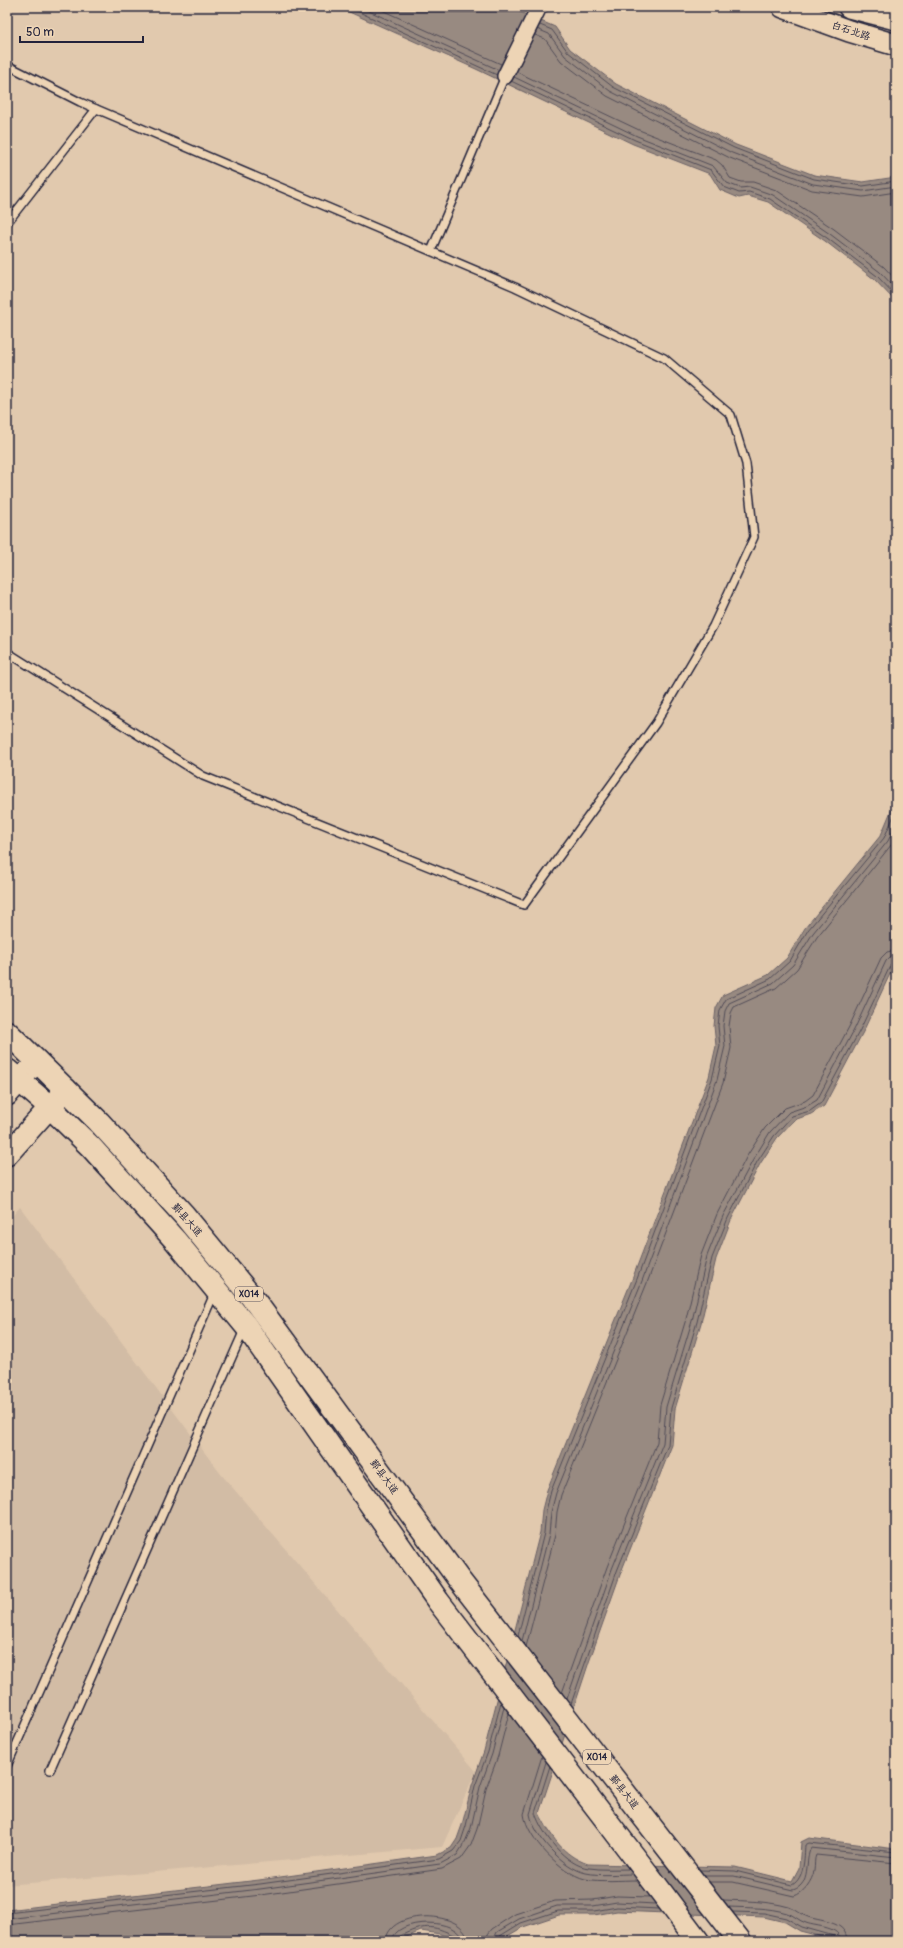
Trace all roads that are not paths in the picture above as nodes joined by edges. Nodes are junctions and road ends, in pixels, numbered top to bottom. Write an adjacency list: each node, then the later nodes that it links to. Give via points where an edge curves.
1 (539, 7): 7 (street)
2 (783, 7): 5 (main road, 白石北路)
3 (848, 7): 4 (main road)
4 (896, 19)
5 (896, 45)
6 (7, 65): 8 (lane)
7 (505, 76): 10 (lane)
8 (96, 109): 9 (lane); 10 (lane)
9 (7, 223)
10 (431, 251): 11 (lane, via 664,358 731,415 746,464 754,537 713,626 656,724 524,905 203,776)
11 (7, 652)
12 (7, 1032): 13 (main road, 鄞县大道 / X014)
13 (37, 1061): 14 (main road); 15 (main road, 鄞县大道 / X014)
14 (11, 1082): 16 (main road, X014)
15 (66, 1089): 16 (main road); 23 (main road, 鄞县大道 / X014, via 184,1215 254,1300 460,1581)
16 (50, 1107): 17 (main road); 18 (main road, X014, via 91,1147 175,1240)
17 (7, 1155)
18 (216, 1290): 19 (main road, X014); 20 (lane)
19 (246, 1326): 21 (lane); 22 (main road, X014, via 438,1601 654,1880)
20 (7, 1766)
21 (50, 1770)
22 (694, 1936)
23 (737, 1937)

